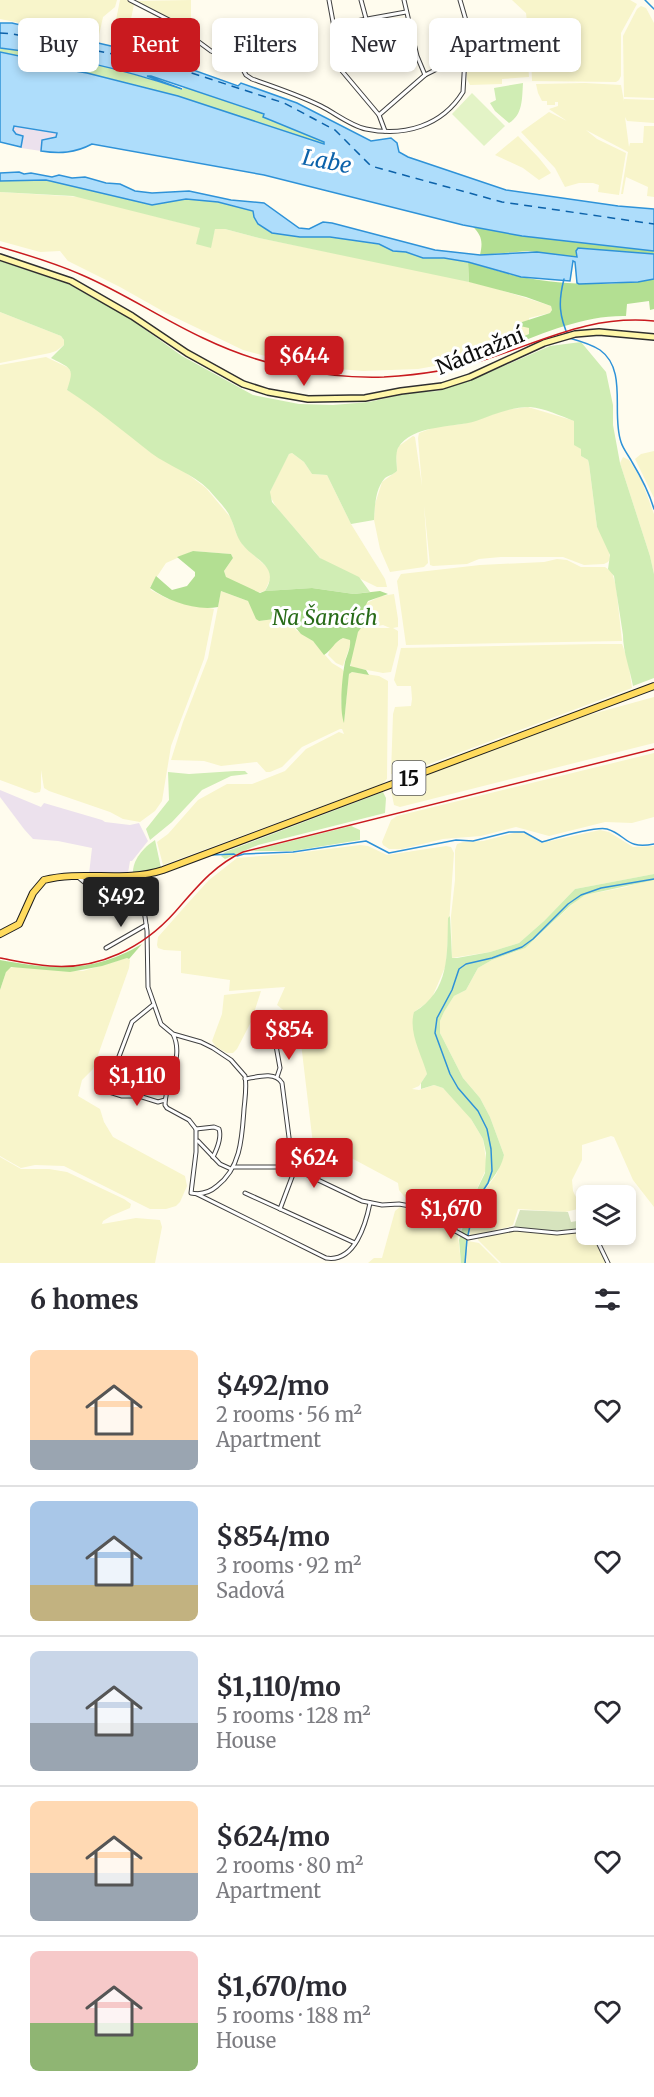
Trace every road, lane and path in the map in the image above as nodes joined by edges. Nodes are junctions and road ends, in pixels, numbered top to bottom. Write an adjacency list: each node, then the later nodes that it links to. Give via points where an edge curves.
1 (130, 0): 18 (street, via 169,20 211,51 239,62 252,80 304,99 360,128)
2 (329, 0): 7 (street)
3 (361, 0): 8 (street)
4 (404, 0): 6 (street)
5 (460, 0): 11 (street)
6 (406, 12): 9 (street); 10 (street)
7 (332, 18)
8 (366, 18)
9 (376, 18)
10 (408, 18)
11 (465, 18)
12 (417, 52): 16 (street)
13 (343, 72): 17 (street)
14 (431, 72): 16 (street)
15 (464, 72): 18 (street, via 463,92 437,120 419,128)
16 (425, 75): 17 (street)
17 (379, 115): 18 (street)
18 (385, 131)
19 (0, 257): 20 (main road, Nádražní, via 61,276 233,380 268,392 308,399 365,398 442,386 567,335 595,332)
20 (654, 338)
21 (654, 686): 23 (main road, 15, via 163,870)
22 (78, 877): 23 (main road, 15); 24 (street, via 107,895); 26 (main road, 15, via 44,880 33,893 19,924)
23 (121, 877): 24 (street)
24 (127, 892): 25 (street, via 142,906)
25 (146, 926): 27 (street); 28 (street, via 147,981)
26 (0, 934)
27 (106, 948)
28 (153, 1005): 29 (street, via 161,1024); 33 (street, via 132,1022 106,1091 158,1102)
29 (173, 1034): 32 (street, via 213,1048 241,1070); 33 (street, via 177,1058)
30 (275, 1040): 31 (street, via 280,1068)
31 (277, 1077): 32 (street); 38 (street, via 285,1099)
32 (245, 1079): 37 (street, via 242,1137)
33 (165, 1100): 34 (street, via 167,1108)
34 (196, 1128): 35 (street); 36 (street, via 219,1129)
35 (197, 1140): 36 (street); 40 (street, via 191,1193)
36 (213, 1157): 37 (street, via 228,1169)
37 (233, 1168): 38 (street); 40 (street, via 216,1187)
38 (292, 1168): 41 (street); 42 (street)
39 (245, 1193): 42 (street)
40 (197, 1194): 44 (street, via 332,1259 348,1255)
41 (370, 1203): 43 (street, via 410,1206 468,1238 515,1229); 44 (street)
42 (280, 1209): 44 (street)
43 (576, 1231)
44 (355, 1243)
45 (599, 1245): 46 (street)
46 (608, 1263)

